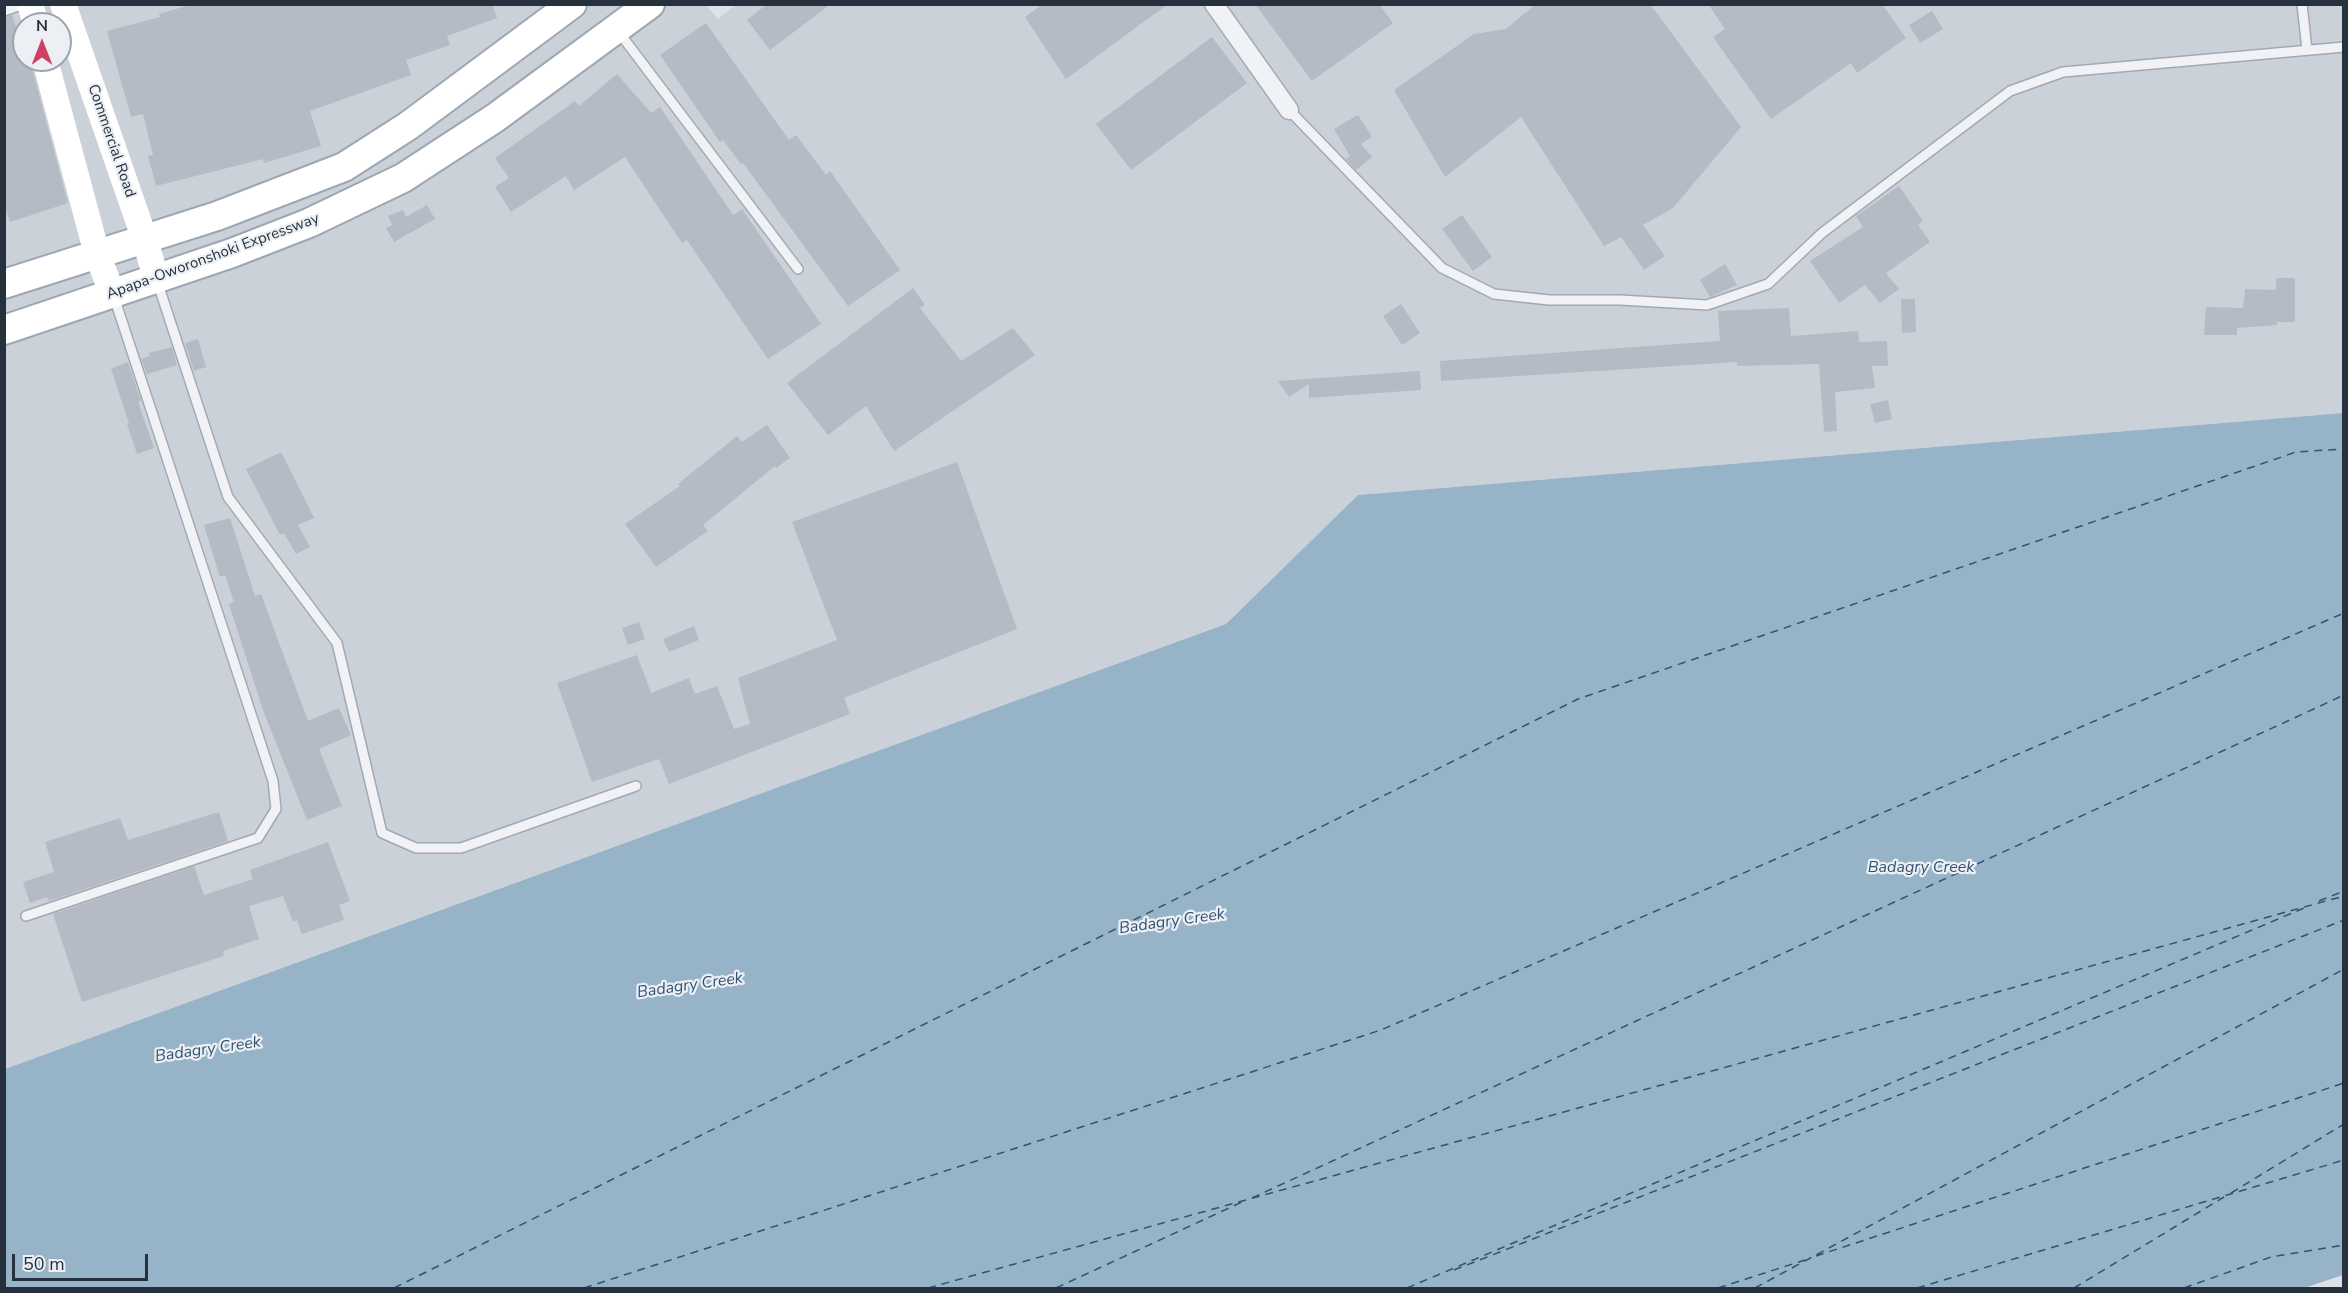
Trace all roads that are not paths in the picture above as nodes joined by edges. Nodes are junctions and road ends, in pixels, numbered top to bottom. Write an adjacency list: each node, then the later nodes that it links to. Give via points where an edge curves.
1 (24, 4): 7 (lane)
2 (63, 4): 13 (main road, Commercial Road)
3 (572, 4): 13 (main road, via 408,126 344,167)
4 (650, 4): 8 (main road, Apapa-Oworonshoki Expressway)
5 (1214, 4): 12 (street)
6 (2302, 4): 10 (lane)
7 (4, 11)
8 (616, 29): 15 (lane); 16 (main road, Apapa-Oworonshoki Expressway, via 495,118 403,178 309,223)
9 (2343, 47): 10 (lane)
10 (2307, 51): 12 (lane, via 2063,72 2010,91 1822,233 1768,284 1707,304 1549,300 1494,294 1442,268)
11 (48, 72): 14 (main road)
12 (1289, 110)
13 (145, 240): 14 (main road); 16 (main road, Commercial Road)
14 (97, 254): 17 (main road); 18 (main road)
15 (798, 269)
16 (156, 278): 18 (main road, Apapa-Oworonshoki Expressway); 20 (lane, via 228,497 337,643 382,833 416,848 461,848)
17 (4, 284)
18 (113, 295): 19 (main road, Apapa-Oworonshoki Expressway); 21 (lane, via 273,781 276,809 258,838)
19 (4, 330)
20 (636, 786)
21 (26, 916)

